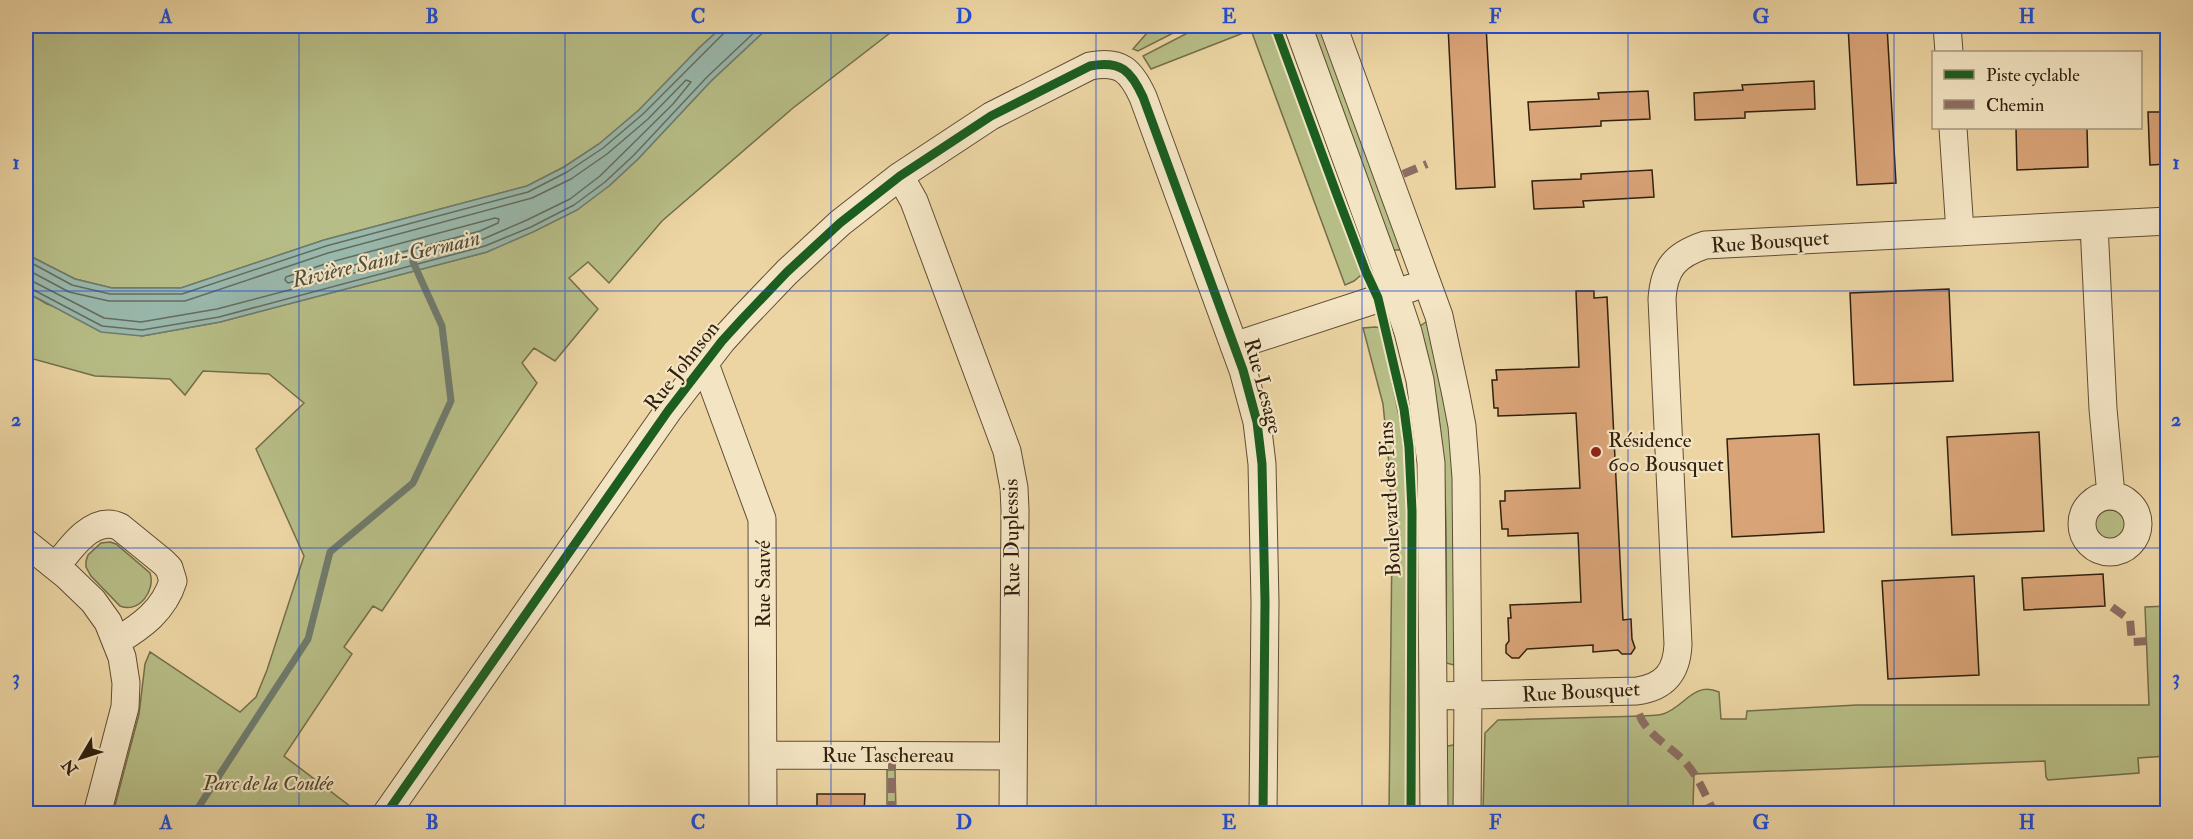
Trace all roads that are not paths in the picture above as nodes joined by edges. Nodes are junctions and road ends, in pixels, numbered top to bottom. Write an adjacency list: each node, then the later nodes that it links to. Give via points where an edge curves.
1 (1298, 26): 12 (street, Boulevard des Pins)
2 (1333, 26): 11 (street)
3 (1947, 26): 4 (street)
4 (1948, 51)
5 (1118, 65): 7 (street, Rue Johnson, via 1090,66 1061,80 991,116); 13 (street, Rue Lesage, via 1127,71 1143,97)
6 (1953, 129): 10 (street)
7 (900, 176): 14 (street, Rue Johnson, via 840,223 787,272); 22 (street, Rue Duplessis, via 926,232 1011,469 1015,510)
8 (2168, 221): 9 (street, Rue Bousquet)
9 (2094, 225): 10 (street, Rue Bousquet); 15 (street)
10 (1960, 232): 20 (street, Rue Bousquet, via 1705,245 1673,264 1664,279 1662,299 1678,644 1674,667 1658,686 1637,691)
11 (1426, 283): 12 (street); 20 (street, via 1450,362 1464,453)
12 (1395, 293): 13 (street); 19 (street, Boulevard des Pins, via 1420,380 1431,463)
13 (1234, 346): 27 (street, Rue Lesage, via 1257,422 1262,464)
14 (705, 364): 21 (street, Rue Sauvé, via 762,519); 24 (street, Rue Johnson)
15 (2110, 495)
16 (26, 543): 17 (street)
17 (56, 567): 18 (street, via 93,601); 18 (street, via 76,542 98,526 112,523 169,568 173,581 154,614)
18 (117, 641): 23 (street, via 125,673 125,707)
19 (1434, 696): 20 (street, Rue Bousquet); 28 (street, Boulevard des Pins)
20 (1468, 696): 29 (street)
21 (763, 755): 22 (street, Rue Taschereau); 25 (street, Rue Sauvé)
22 (1013, 756): 26 (street, Rue Duplessis)
23 (97, 813)
24 (386, 813)
25 (763, 813)
26 (1013, 813)
27 (1263, 813)
28 (1434, 813)
29 (1467, 813)

